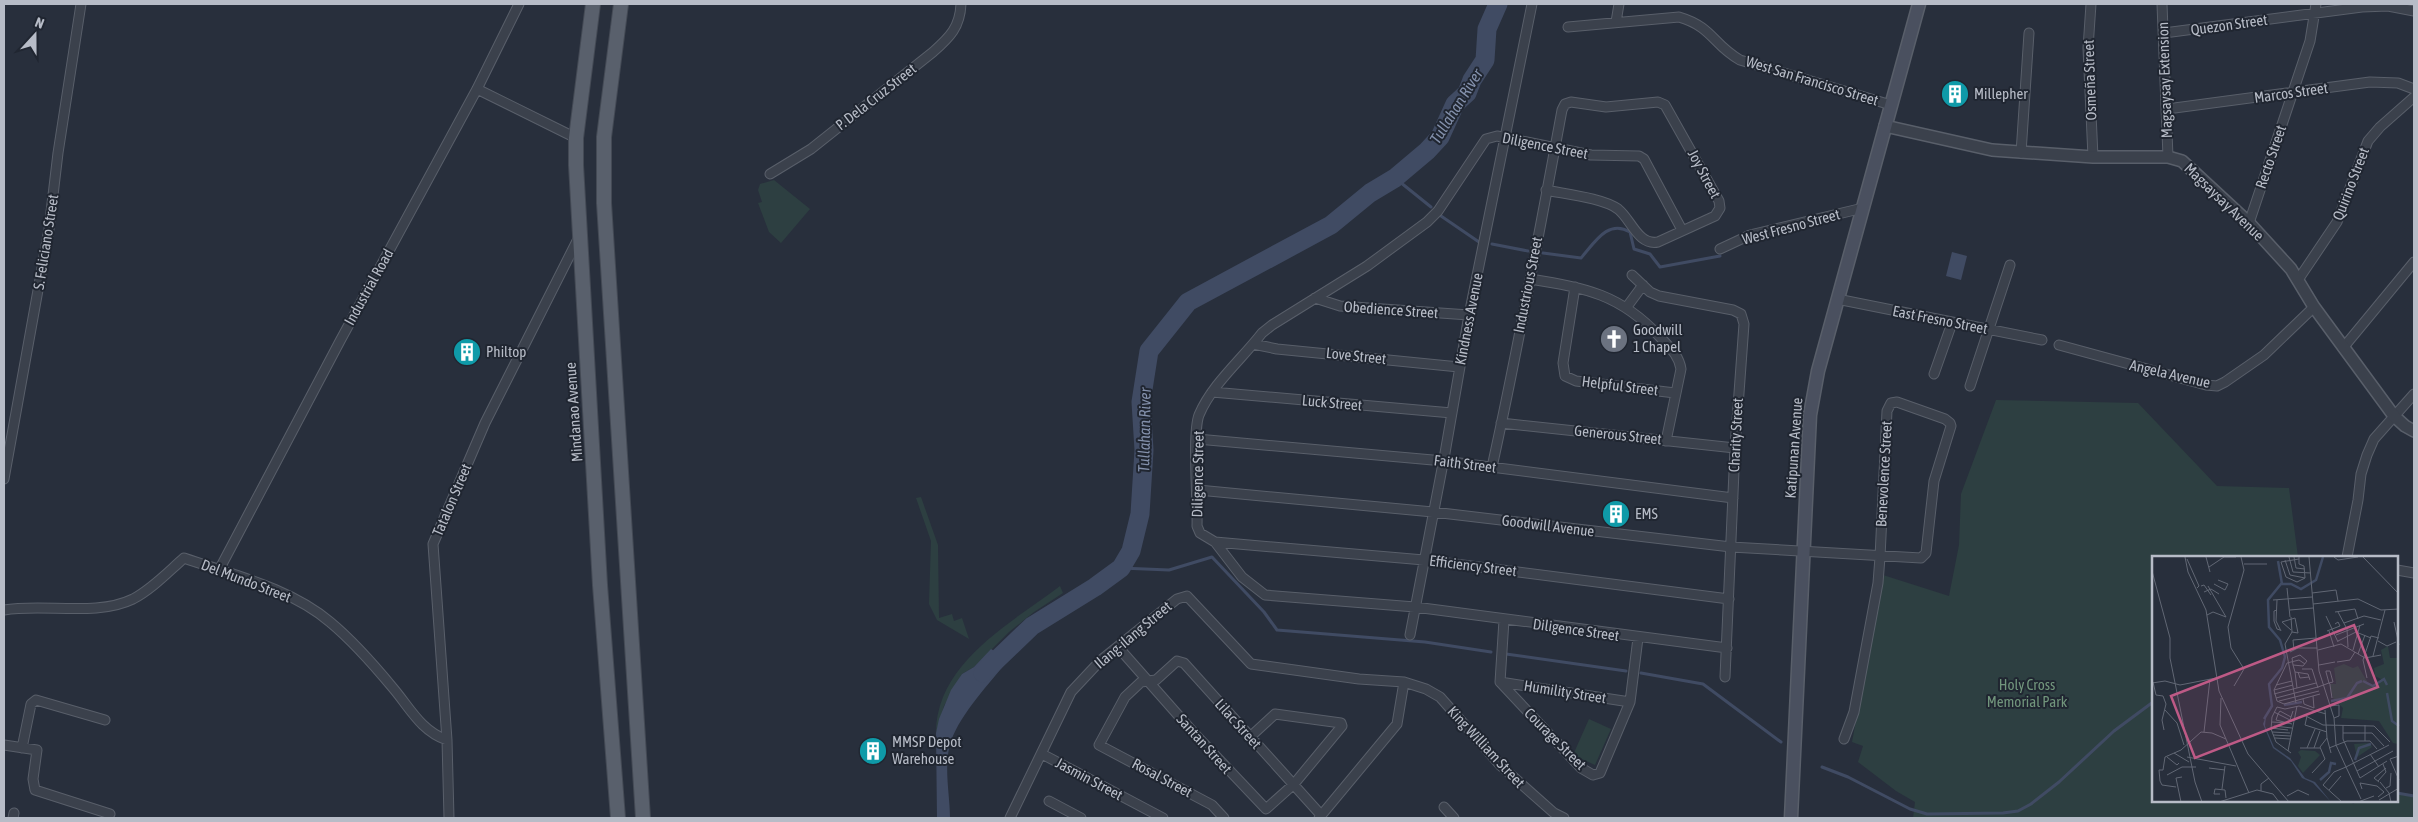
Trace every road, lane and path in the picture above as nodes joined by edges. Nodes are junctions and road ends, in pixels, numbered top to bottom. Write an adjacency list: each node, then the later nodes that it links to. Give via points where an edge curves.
1 (81, 4): 71 (street, S. Feliciano Street, via 49,230)
2 (519, 4): 18 (street, Industrial Road)
3 (594, 4): 25 (main road, Mindanao Avenue)
4 (621, 4): 112 (main road, via 604,137 604,203)
5 (960, 4): 31 (street, P. Dela Cruz Street, via 958,24 933,52 810,148)
6 (1532, 4): 26 (street, Kindness Avenue)
7 (1618, 4): 13 (street)
8 (1919, 4): 22 (main road, Katipunan Avenue)
9 (2091, 4): 30 (street, Osmeña Street, via 2088,48)
10 (2162, 4): 15 (street, Magsaysay Extension)
11 (2316, 9): 12 (street, Quezon Street, via 2374,6); 15 (street, Quezon Street); 19 (street, Recto Street, via 2310,40)
12 (2414, 11)
13 (1616, 22): 14 (street, West San Francisco Street); 22 (street, West San Francisco Street, via 1679,18 1696,22 1728,54 1740,60)
14 (1568, 27)
15 (2164, 33): 23 (street, Magsaysay Extension)
16 (2029, 34): 28 (street)
17 (2414, 88): 19 (street, Marcos Street, via 2398,83 2370,82)
18 (477, 89): 25 (street); 82 (street, Industrial Road)
19 (2292, 93): 23 (street, Marcos Street); 34 (street, Recto Street)
20 (2414, 98): 42 (street, Quirino Street, via 2368,141 2337,222)
21 (1565, 104): 27 (street, Industrious Street); 35 (street, Joy Street, via 1617,107 1658,102 1668,107 1720,205 1718,214)
22 (1891, 105): 24 (main road, Katipunan Avenue)
23 (2167, 109): 29 (street, Magsaysay Extension)
24 (1885, 126): 28 (street, Magsaysay Avenue, via 1966,145); 33 (main road, Katipunan Avenue)
25 (576, 138): 36 (main road, Mindanao Avenue)
26 (1506, 138): 27 (street, Diligence Street); 45 (street, Diligence Street, via 1494,136 1484,140 1438,212 1367,266); 49 (street, Kindness Avenue)
27 (1555, 148): 32 (street, Industrious Street); 35 (street, Diligence Street, via 1598,156 1639,156 1644,159)
28 (2021, 152): 30 (street, Magsaysay Avenue)
29 (2168, 156): 30 (street, Magsaysay Avenue); 34 (street, Magsaysay Avenue, via 2182,161)
30 (2093, 157)
31 (770, 174)
32 (1546, 190): 35 (street, Joy Street, via 1614,206 1648,242 1658,242); 41 (street, Industrious Street)
33 (1863, 208): 37 (street, West Fresno Street, via 1750,236); 46 (main road, Katipunan Avenue)
34 (2249, 223): 42 (street, Magsaysay Avenue)
35 (1682, 230)
36 (579, 237): 101 (street, Tatalon Street, via 485,423 433,544); 111 (main road, Mindanao Avenue)
37 (1720, 249)
38 (2414, 262): 55 (street)
39 (2010, 265): 51 (street)
40 (1632, 275): 43 (street, Charity Street)
41 (1530, 279): 44 (street); 64 (street, Industrious Street)
42 (2298, 280): 47 (street, Magsaysay Avenue)
43 (1643, 286): 48 (street); 68 (street, Charity Street, via 1659,296 1741,314 1744,324)
44 (1575, 287): 48 (street, via 1604,295); 60 (street, Helpful Street, via 1563,364 1565,376 1576,381)
45 (1315, 298): 49 (street, Obedience Street, via 1340,306); 53 (street, Diligence Street, via 1272,325)
46 (1837, 299): 50 (street, East Fresno Street); 77 (main road, Katipunan Avenue, via 1810,415)
47 (2314, 307): 54 (street, Angela Avenue, via 2264,356 2217,386); 55 (street, Magsaysay Avenue)
48 (1626, 308): 60 (street, via 1650,326 1680,361)
49 (1469, 315): 56 (street, Kindness Avenue)
50 (1952, 324): 51 (street, East Fresno Street); 57 (street)
51 (1989, 330): 52 (street, East Fresno Street); 58 (street)
52 (2042, 340)
53 (1253, 344): 56 (street, Love Street); 59 (street, Diligence Street)
54 (2059, 345)
55 (2343, 348): 63 (street, Magsaysay Avenue)
56 (1459, 367): 62 (street, Kindness Avenue)
57 (1934, 374)
58 (1970, 386)
59 (1212, 392): 62 (street, Luck Street); 66 (street, Diligence Street, via 1199,416)
60 (1675, 393): 67 (street)
61 (2414, 394): 63 (street)
62 (1452, 413): 69 (street, Kindness Avenue)
63 (2394, 416): 65 (street, Magsaysay Avenue); 79 (street, via 2374,439 2367,455)
64 (1501, 422): 67 (street, Generous Street); 70 (street, Industrious Street)
65 (2414, 431)
66 (1197, 439): 69 (street, Faith Street); 72 (street, Diligence Street)
67 (1666, 441): 68 (street, Generous Street)
68 (1735, 448): 73 (street, Charity Street)
69 (1444, 461): 70 (street, Faith Street); 74 (street, Kindness Avenue)
70 (1492, 467): 73 (street, Faith Street)
71 (4, 479)
72 (1198, 490): 74 (street, Goodwill Avenue); 75 (street, Diligence Street, via 1197,526 1200,533)
73 (1733, 498): 76 (street, Charity Street)
74 (1433, 512): 76 (street, Goodwill Avenue); 81 (street, Kindness Avenue)
75 (1215, 542): 81 (street, Efficiency Street); 86 (street, Diligence Street, via 1242,577 1265,595)
76 (1731, 547): 77 (street, Goodwill Avenue); 85 (street, Charity Street)
77 (1804, 552): 80 (street, Goodwill Avenue); 119 (main road, Katipunan Avenue)
78 (1926, 553): 80 (street, Goodwill Avenue, via 1921,558); 80 (street, Benevolence Street, via 1934,480 1950,423 1893,402 1887,411)
79 (2347, 556)
80 (1880, 557): 100 (street, Benevolence Street, via 1854,712)
81 (1424, 560): 85 (street, Efficiency Street); 86 (street, Kindness Avenue)
82 (219, 570): 87 (street, Del Mundo Street, via 184,558 145,591 124,602 87,608); 101 (street, Del Mundo Street, via 292,598 328,620 360,651 426,730)
83 (2398, 570): 84 (street)
84 (2414, 572)
85 (1729, 599): 92 (street, Charity Street)
86 (1415, 607): 88 (street, Diligence Street); 89 (street, Kindness Avenue)
87 (4, 610)
88 (1504, 620): 90 (street, Diligence Street); 96 (street)
89 (1410, 635)
90 (1638, 638): 92 (street, Diligence Street); 97 (street, Courage Street)
91 (1118, 648): 94 (street, Santan Street); 95 (street, Ilang-ilang Street, via 1177,599 1187,596 1250,664); 104 (street, Ilang-ilang Street, via 1085,675 1071,692)
92 (1727, 648): 93 (street, Charity Street)
93 (1725, 676)
94 (1148, 681): 99 (street, Lilac Street, via 1156,680 1177,661 1184,663); 105 (street, Santan Street, via 1263,808 1268,809); 116 (street, Rosal Street, via 1141,682 1125,697 1098,742 1212,805)
95 (1404, 682): 109 (street, via 1396,724); 118 (street, King William Street, via 1440,697 1501,766 1554,813)
96 (1500, 682): 97 (street, Humility Street); 97 (street, Courage Street, via 1581,768 1593,775 1600,773)
97 (1630, 702)
98 (105, 720): 103 (street, via 36,700 31,704)
99 (1250, 737): 105 (street, Lilac Street); 105 (street, via 1275,714 1341,723 1340,730)
100 (1844, 739)
101 (447, 740): 110 (street, Tatalon Street)
102 (4, 745): 103 (street)
103 (22, 748): 108 (street, via 36,750 35,790)
104 (1042, 754): 113 (street, Ilang-ilang Street); 115 (street, Jasmin Street)
105 (1294, 784): 109 (street, Lilac Street)
106 (1049, 801): 114 (street)
107 (1444, 807): 117 (street)
108 (110, 814)
109 (1320, 817)
110 (449, 818)
111 (618, 818)
112 (643, 818)
113 (1010, 818)
114 (1081, 818)
115 (1164, 818)
116 (1224, 818)
117 (1454, 818)
118 (1564, 818)
119 (1791, 818)

